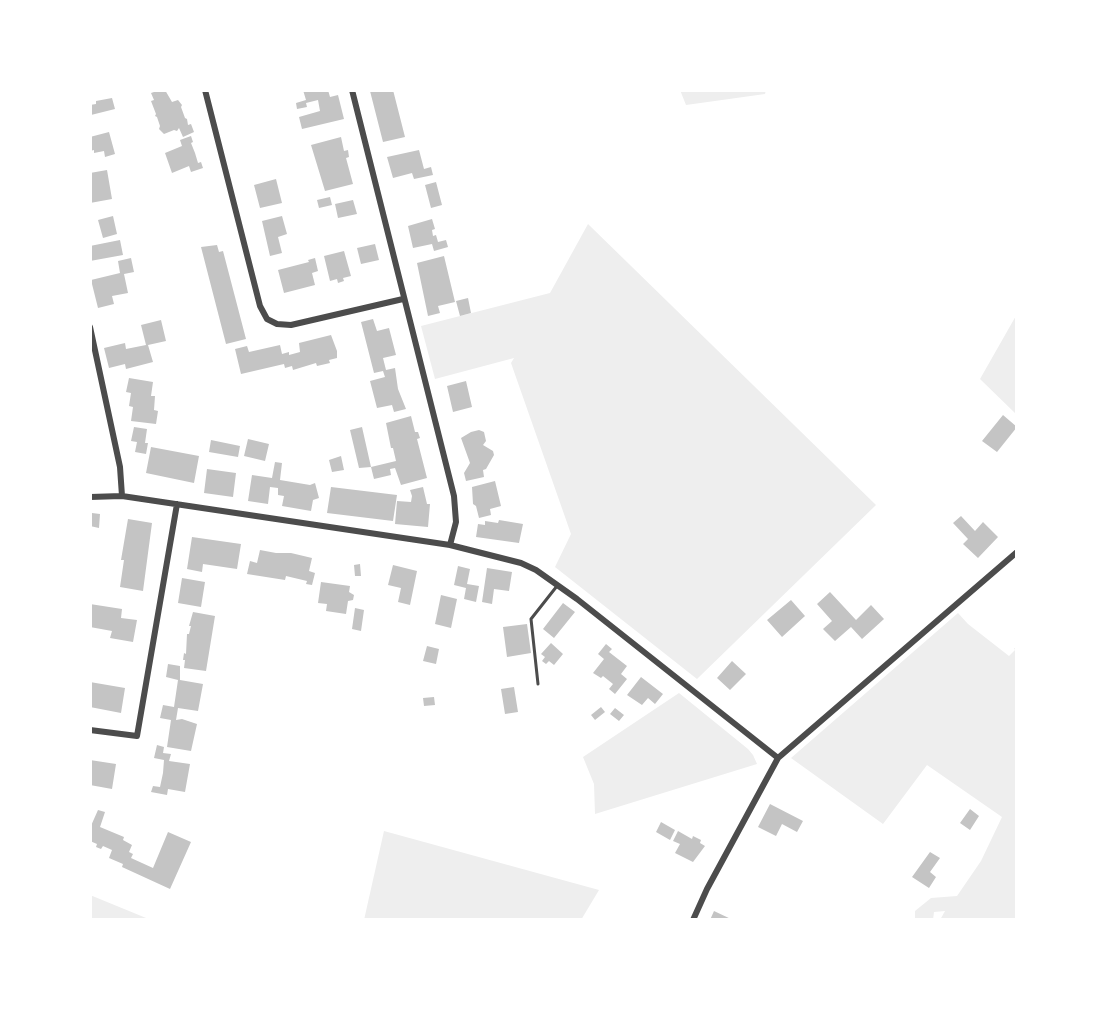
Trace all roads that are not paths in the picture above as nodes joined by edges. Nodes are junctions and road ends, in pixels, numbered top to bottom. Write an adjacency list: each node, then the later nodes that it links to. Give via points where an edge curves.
1 (205, 90): 3 (street, via 260,306 267,319 291,325)
2 (352, 90): 3 (street)
3 (403, 299): 8 (street, via 454,496 456,522)
4 (90, 327): 5 (street, via 120,467)
5 (122, 496): 6 (street); 7 (street)
6 (90, 497)
7 (177, 504): 8 (street); 12 (street, via 137,736)
8 (450, 545): 10 (street, via 521,564)
9 (1017, 552): 13 (street)
10 (559, 585): 11 (lane, via 531,619); 13 (street)
11 (538, 684)
12 (90, 730)
13 (778, 758): 14 (street)
14 (693, 920)

